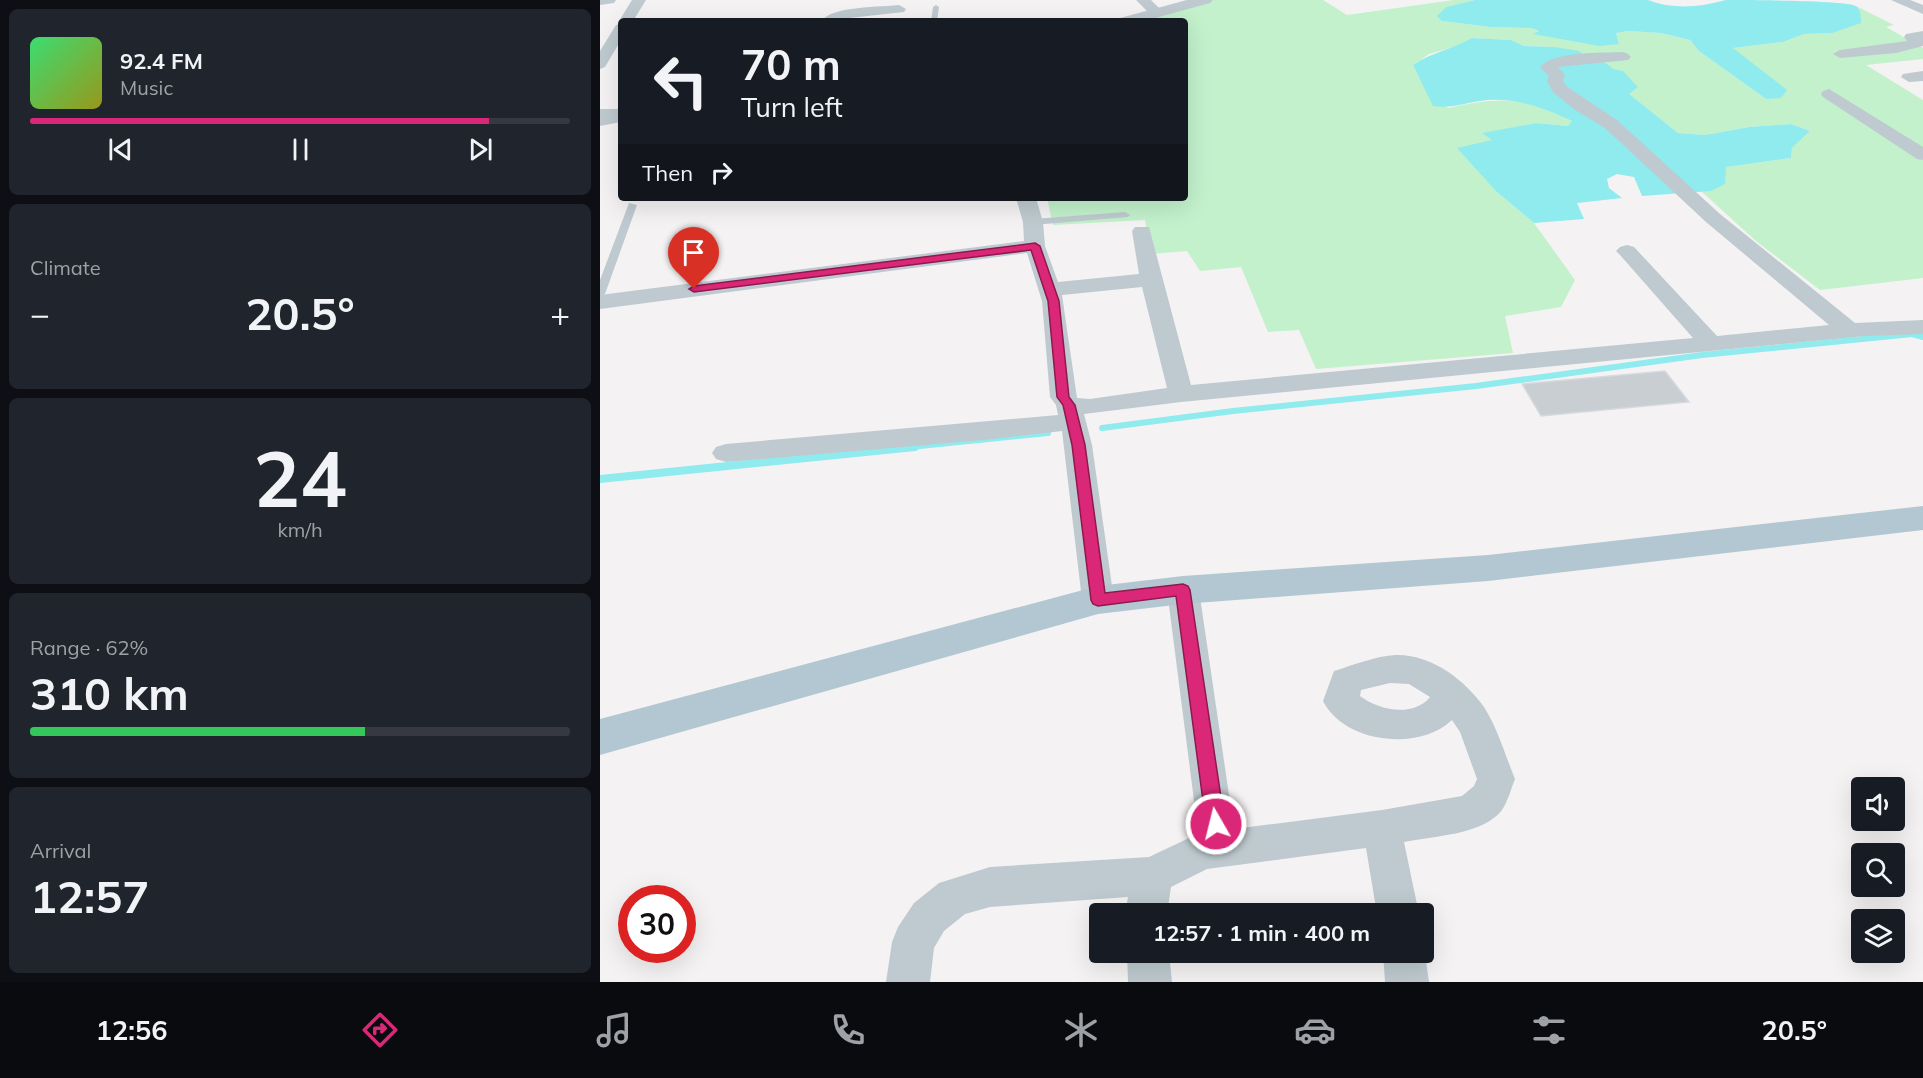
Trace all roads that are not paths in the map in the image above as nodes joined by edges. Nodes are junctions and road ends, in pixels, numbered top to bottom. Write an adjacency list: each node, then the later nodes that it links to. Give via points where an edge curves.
1 (609, 0): 6 (street)
2 (639, 0): 11 (street)
3 (1143, 0): 10 (street)
4 (1205, 0): 10 (street)
5 (1899, 0): 9 (street)
6 (600, 1)
7 (936, 7): 13 (lane)
8 (899, 9): 12 (street)
9 (1923, 10)
10 (1157, 13): 14 (street)
11 (628, 18)
12 (832, 18)
13 (934, 18)
14 (1138, 18)
15 (618, 33): 19 (street)
16 (1923, 35): 17 (street, via 1911,37 1918,43 1906,47)
17 (1840, 54)
18 (1623, 57): 38 (street, via 1566,61 1548,67 1557,75 1558,89 1611,124 1713,218)
19 (600, 64)
20 (1829, 94): 25 (street)
21 (600, 114): 22 (street)
22 (618, 115)
23 (618, 116): 24 (street)
24 (600, 120)
25 (1923, 155)
26 (1027, 201): 29 (street)
27 (632, 205): 35 (lane)
28 (1125, 215): 29 (lane)
29 (1033, 222): 31 (street)
30 (1142, 231): 33 (street)
31 (1035, 246): 34 (street); 36 (street)
32 (1626, 251): 39 (street)
33 (1151, 280): 34 (street); 40 (street)
34 (1051, 289): 41 (street, via 1063,397)
35 (600, 294)
36 (600, 302)
37 (1923, 327): 38 (street)
38 (1850, 331): 39 (street)
39 (1712, 345): 40 (street)
40 (1181, 394): 41 (street, via 1090,407)
41 (1071, 414): 42 (street, via 983,432); 45 (street)
42 (726, 453)
43 (1923, 518): 44 (main road, via 1488,568)
44 (1183, 590): 45 (main road); 49 (street, via 1216,824 1212,842)
45 (1098, 600): 47 (main road)
46 (1451, 695): 48 (street, via 1471,719 1496,779 1488,798 1472,812)
47 (600, 737)
48 (1382, 828): 49 (street); 51 (street)
49 (1203, 851): 50 (street)
50 (1149, 895): 54 (street, via 990,887 954,897 928,917 913,942)
51 (1396, 903)
52 (1149, 963): 55 (street)
53 (1405, 963): 56 (street)
54 (908, 982)
55 (1150, 982)
56 (1407, 982)

